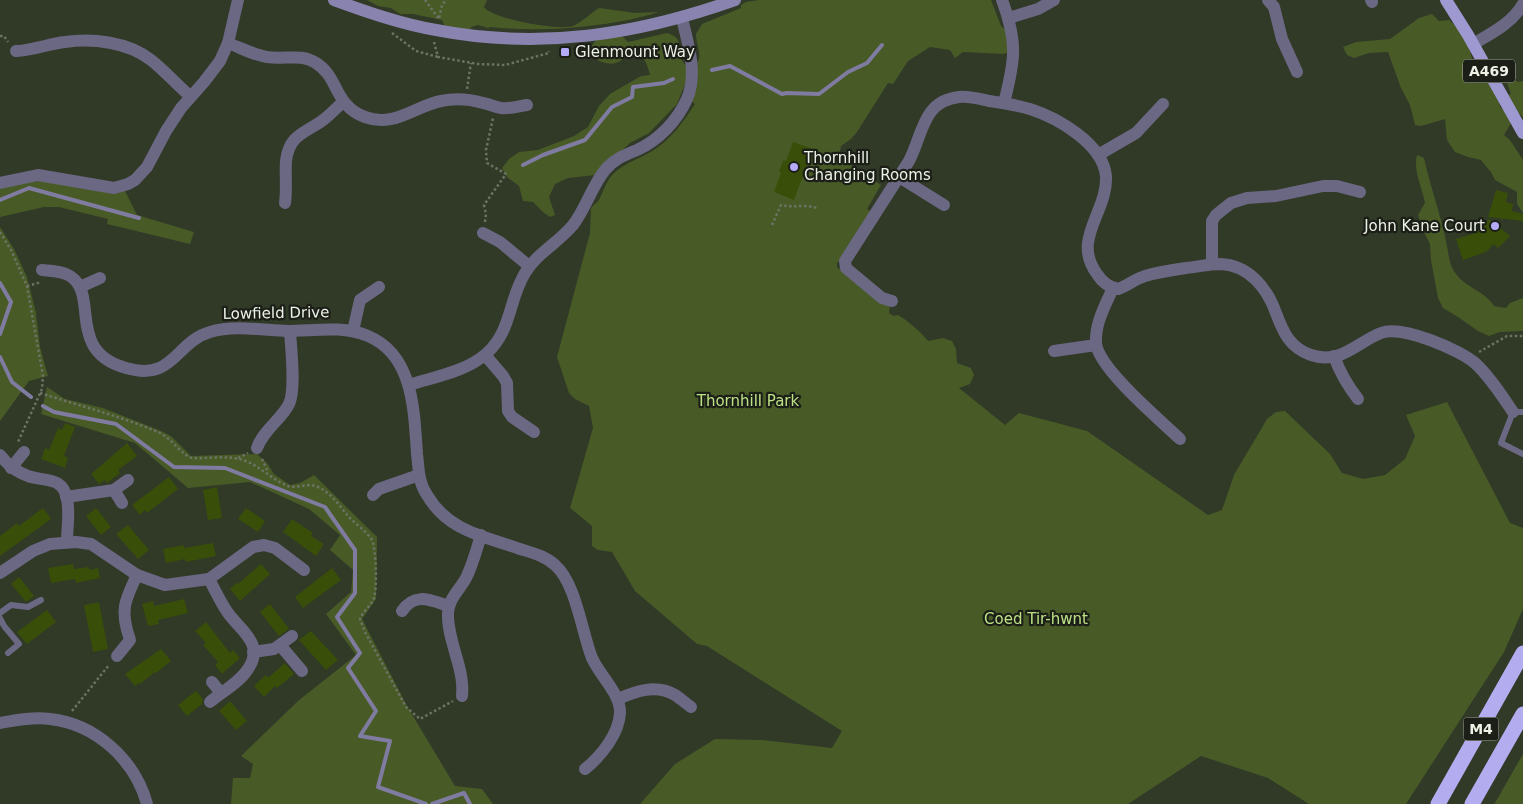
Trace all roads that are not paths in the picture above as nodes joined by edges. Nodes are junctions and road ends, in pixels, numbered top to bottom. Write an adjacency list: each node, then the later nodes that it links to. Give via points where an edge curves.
1 (238, 0): 11 (street)
2 (734, 0): 9 (street)
3 (1002, 0): 10 (street)
4 (1054, 0): 10 (street)
5 (1268, 0): 14 (street, via 1274,7 1282,39)
6 (1446, 0): 12 (main road, A469)
7 (339, 1): 9 (street, via 416,26 498,38 549,39 621,32)
8 (1523, 4): 12 (street, via 1501,28)
9 (682, 18): 29 (street, via 693,79 681,111 658,137 607,168 572,226)
10 (1009, 18): 17 (street, via 1014,49)
11 (228, 43): 15 (street, via 213,71); 16 (street, via 268,58 310,60 329,75)
12 (1473, 44): 20 (main road, A469)
13 (16, 51): 15 (street, via 66,42 93,41 123,46 149,58)
14 (1297, 72)
15 (190, 96): 23 (street, via 166,131 147,168 128,184 114,188 38,175)
16 (343, 102): 19 (street, via 366,118 386,120 440,101 466,100 510,108); 25 (street, via 292,142 286,162)
17 (1004, 104): 21 (street, via 1031,109 1056,120 1084,140); 22 (street, via 962,96 944,100 924,121 915,150)
18 (1163, 104): 21 (street, via 1136,133)
19 (528, 105)
20 (1523, 133)
21 (1098, 155): 34 (street, via 1103,165 1105,184 1103,199 1091,226 1089,257 1092,268 1106,285)
22 (899, 177): 26 (street); 35 (street, via 845,261 846,268 882,298)
23 (0, 183)
24 (1360, 192): 28 (street, via 1323,186 1231,203 1212,221)
25 (285, 203)
26 (944, 205)
27 (483, 233): 29 (street, via 500,242)
28 (1212, 264): 34 (street, via 1147,275 1123,287); 41 (street, via 1238,268 1257,279 1270,297 1286,338 1294,346 1313,355)
29 (529, 266): 40 (street, via 517,288 502,334)
30 (42, 270): 32 (street, via 63,273 76,280)
31 (100, 278): 32 (street)
32 (80, 287): 36 (street, Lowfield Drive, via 92,344 105,358 128,369 159,368 176,358 198,337 217,330)
33 (379, 287): 37 (street, via 360,300)
34 (1113, 288): 38 (street, via 1099,319)
35 (892, 301)
36 (290, 331): 37 (street, Lowfield Drive); 47 (street, via 291,399)
37 (353, 331): 42 (street, Lowfield Drive, via 374,338 388,349)
38 (1096, 345): 39 (street); 46 (street, via 1110,371)
39 (1054, 351)
40 (485, 355): 42 (street, via 460,369); 45 (street, via 507,383 508,411)
41 (1334, 356): 43 (street, via 1342,378); 44 (street, via 1382,332 1406,333 1468,358)
42 (409, 385): 52 (street, Lowfield Drive)
43 (1358, 399)
44 (1518, 412): 49 (lane, via 1501,443)
45 (534, 432)
46 (1180, 439)
47 (257, 448)
48 (24, 452): 51 (street)
49 (1523, 454)
50 (0, 455): 51 (street)
51 (11, 468): 56 (street, via 28,476 58,482)
52 (419, 475): 55 (street, via 379,488); 58 (street, Lowfield Drive, via 423,489 445,518 460,528)
53 (128, 480): 54 (street)
54 (114, 490): 56 (street); 57 (street)
55 (373, 495)
56 (66, 497): 59 (street)
57 (122, 503)
58 (481, 535): 65 (street, via 466,579); 79 (street, Lowfield Drive, via 542,556 563,573 593,660)
59 (67, 542): 61 (street, via 33,550); 62 (street, via 90,544)
60 (304, 570): 63 (street, via 275,548 253,547)
61 (0, 573)
62 (137, 576): 63 (street, via 165,585); 74 (street, via 124,610 124,624 134,640)
63 (209, 579): 71 (street, via 227,611 247,633)
64 (41, 600): 67 (lane, via 28,607 11,605)
65 (449, 606): 66 (street, via 420,599 407,604); 78 (street, via 448,624 459,667)
66 (402, 611)
67 (0, 613)
68 (0, 618): 72 (lane, via 19,644)
69 (292, 636): 70 (street)
70 (280, 645): 71 (street, via 274,650); 75 (street)
71 (253, 652): 77 (street, via 249,669)
72 (8, 653)
73 (1523, 653): 86 (highway, M4)
74 (117, 656)
75 (302, 671)
76 (212, 682): 77 (street)
77 (221, 693): 80 (street)
78 (462, 696)
79 (618, 699): 81 (street, via 654,689 674,695); 84 (street, via 620,712 614,734)
80 (210, 702)
81 (690, 707)
82 (1523, 714): 87 (highway, M4)
83 (0, 724): 85 (street, via 51,719 96,736 123,758 141,784)
84 (585, 769)
85 (147, 804)
86 (1438, 804)
87 (1472, 804)

